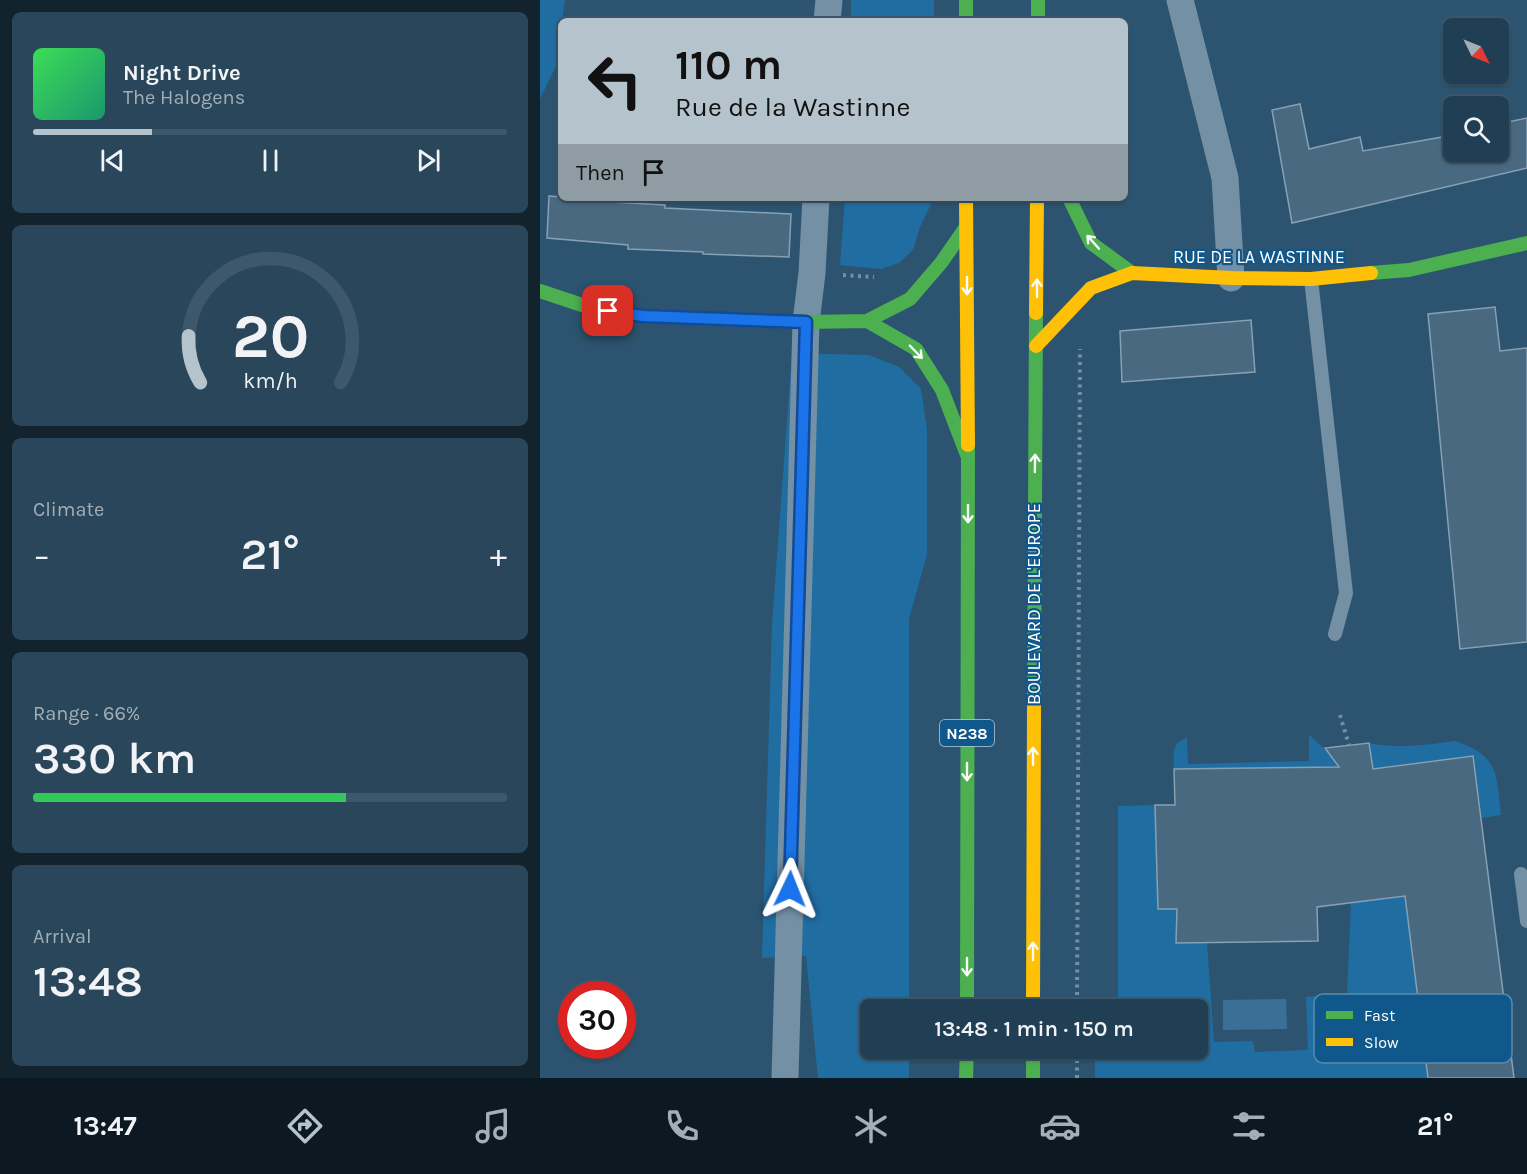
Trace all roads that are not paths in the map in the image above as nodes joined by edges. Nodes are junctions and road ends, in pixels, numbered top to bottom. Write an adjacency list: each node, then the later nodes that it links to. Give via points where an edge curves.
1 (829, 0): 5 (street)
2 (966, 0): 6 (main road)
3 (1038, 0): 7 (main road)
4 (1180, 0): 15 (street, via 1226,178)
5 (827, 18)
6 (966, 18)
7 (1038, 18)
8 (816, 201): 19 (street)
9 (966, 201): 12 (main road, N238)
10 (1037, 201): 20 (main road, BOULEVARD DE L'EUROPE, one-way to 10)
11 (1070, 201): 14 (main road, one-way to 11, via 1091,243)
12 (966, 227): 18 (main road, via 910,299); 21 (main road, N238, one-way to 21)
13 (1527, 243): 16 (main road, RUE DE LA WASTINNE, via 1409,270)
14 (1132, 273): 15 (main road, RUE DE LA WASTINNE); 20 (main road, RUE DE LA WASTINNE, via 1091,288)
15 (1231, 278): 16 (main road, RUE DE LA WASTINNE)
16 (1311, 279): 22 (lane, via 1346,593)
17 (540, 291): 19 (main road, via 591,308 643,316)
18 (867, 321): 19 (main road); 21 (main road, one-way to 21, via 916,349 942,390)
19 (806, 322): 29 (street)
20 (1036, 346): 26 (main road, BOULEVARD DE L'EUROPE, one-way to 20)
21 (968, 456): 25 (main road, N238, one-way to 25)
22 (1335, 634)
23 (1521, 874): 24 (lane)
24 (1527, 921)
25 (967, 999)
26 (1033, 999)
27 (966, 1059): 30 (main road)
28 (1033, 1059): 31 (main road)
29 (784, 1078)
30 (966, 1078)
31 (1033, 1078)

